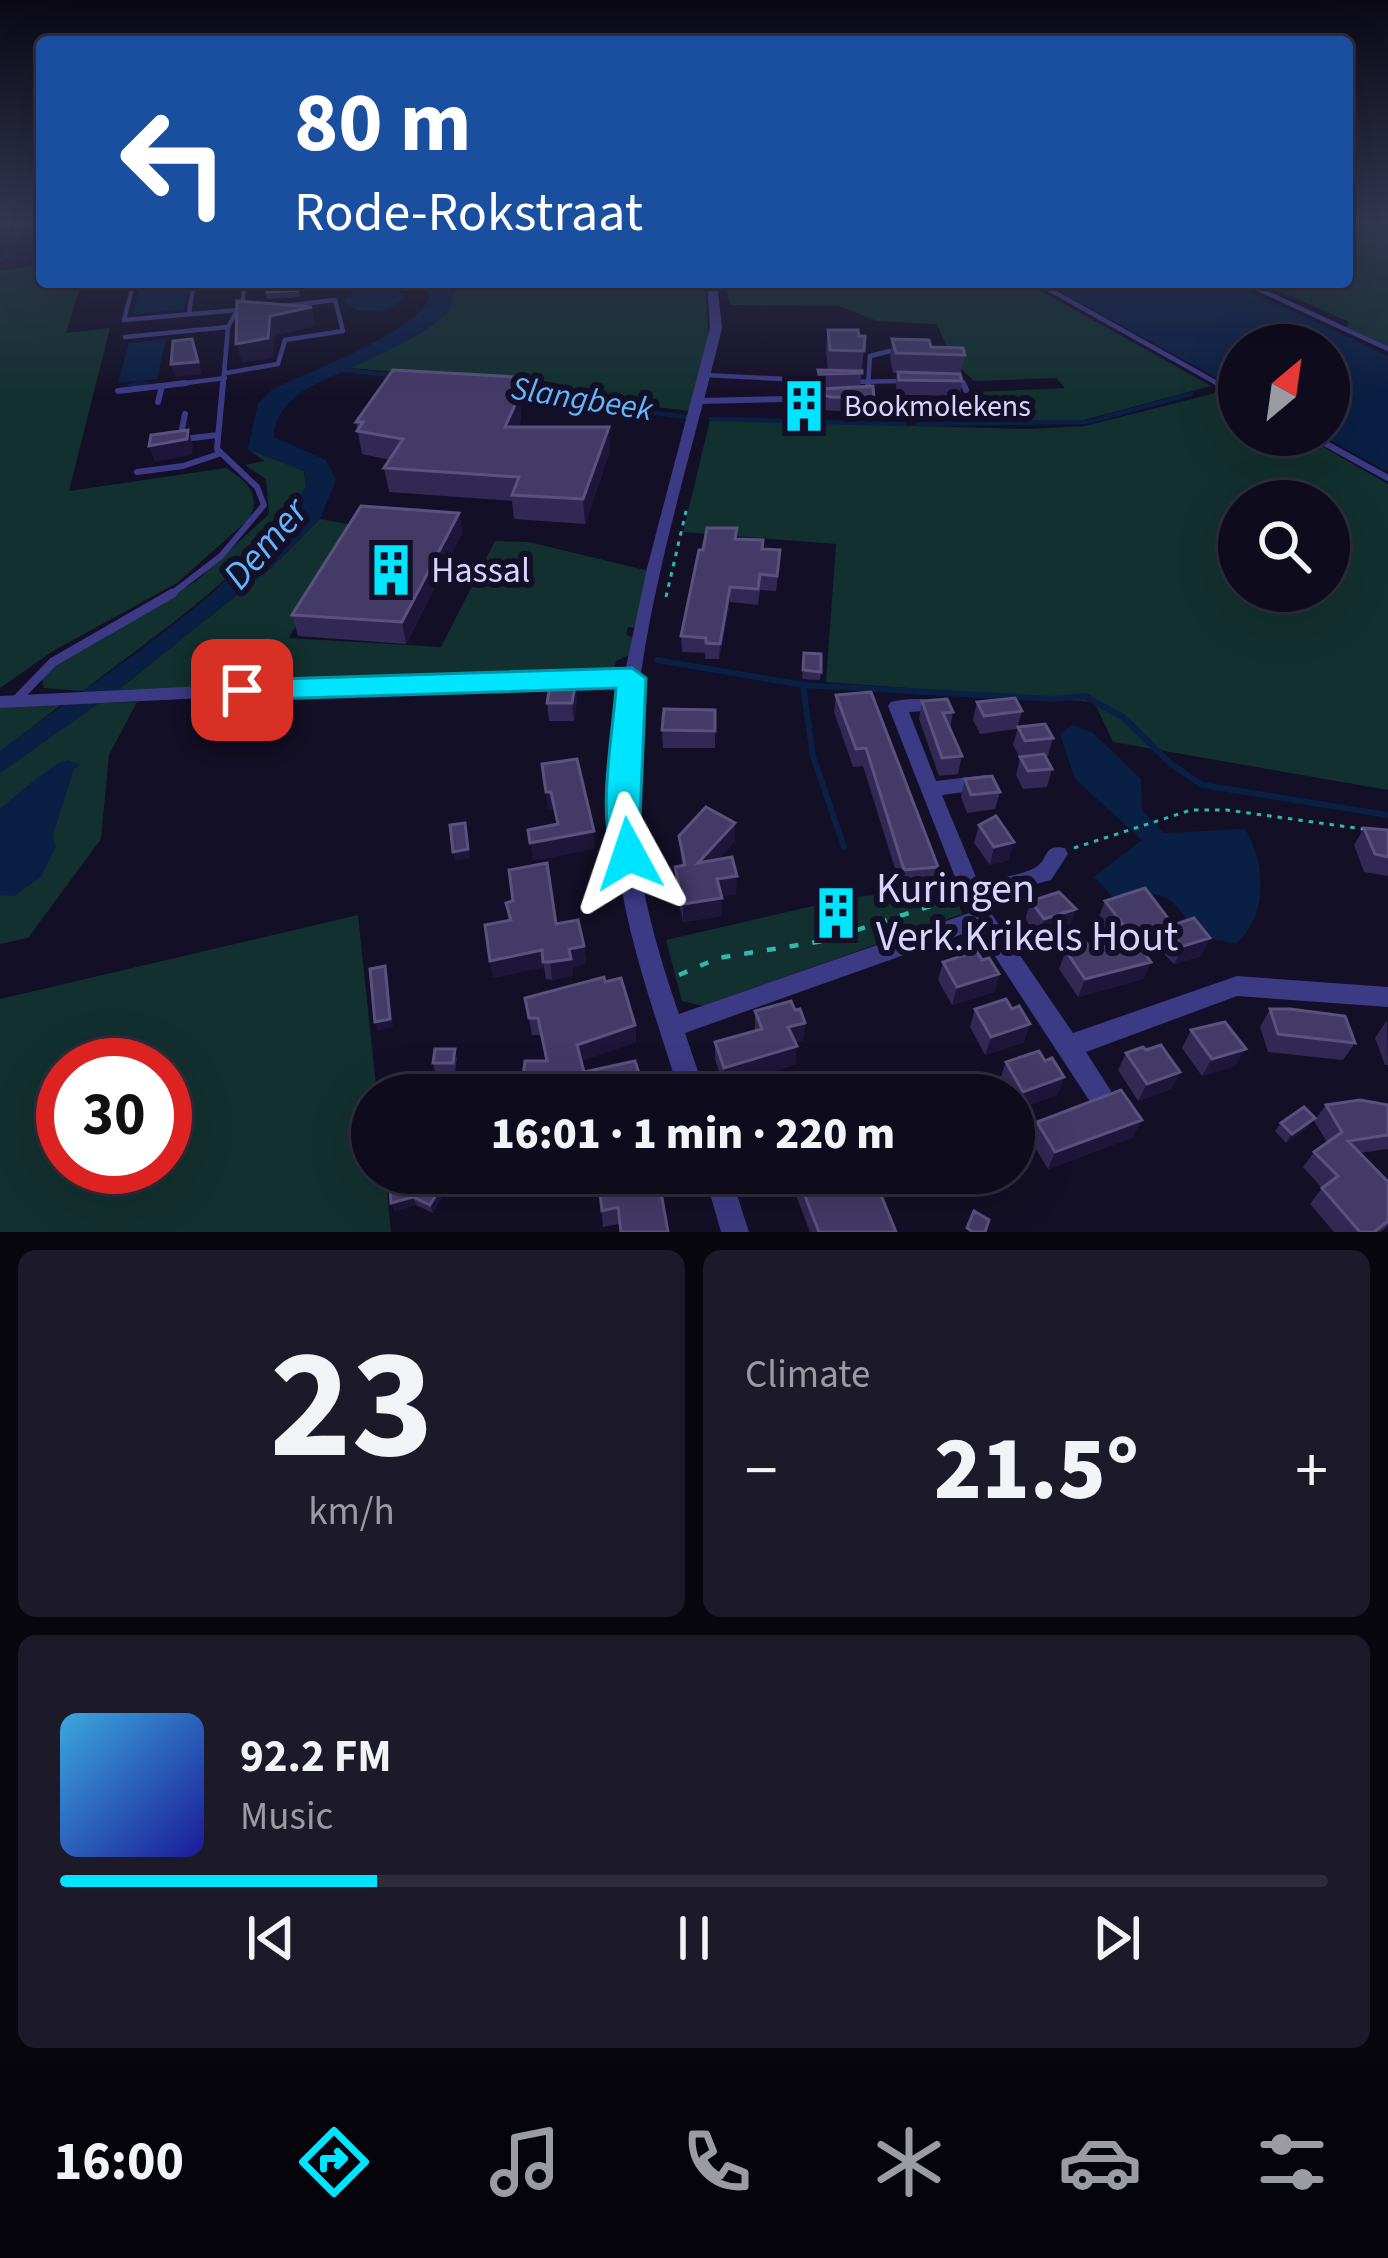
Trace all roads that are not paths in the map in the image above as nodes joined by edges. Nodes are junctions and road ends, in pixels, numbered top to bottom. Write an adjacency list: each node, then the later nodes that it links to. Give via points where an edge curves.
1 (132, 288): 10 (lane, via 124,320)
2 (193, 288): 10 (lane)
3 (245, 288): 9 (lane)
4 (713, 288): 15 (street, via 716,328)
5 (1047, 288): 22 (lane)
6 (1256, 288): 13 (lane)
7 (276, 306): 16 (lane, via 335,300 343,331 285,340 278,364)
8 (256, 308): 9 (lane)
9 (236, 310): 10 (lane); 11 (lane)
10 (190, 314)
11 (228, 327): 12 (lane); 16 (lane)
12 (125, 337)
13 (1388, 349)
14 (890, 350): 21 (lane, via 870,356)
15 (705, 375): 17 (lane); 28 (street)
16 (225, 376): 23 (lane); 31 (lane)
17 (826, 381)
18 (922, 381): 21 (lane)
19 (847, 382): 21 (lane)
20 (943, 382): 25 (lane, via 963,382)
21 (869, 383): 26 (lane)
22 (1218, 383)
23 (162, 386): 24 (lane); 29 (lane)
24 (118, 391)
25 (966, 391)
26 (867, 395)
27 (832, 398): 28 (lane)
28 (700, 401): 38 (street)
29 (158, 402)
30 (185, 415): 32 (lane)
31 (218, 435): 32 (lane); 34 (lane)
32 (180, 440): 33 (lane)
33 (161, 442)
34 (219, 454): 36 (lane); 39 (lane, via 262,491 254,522 164,599 48,662)
35 (1348, 456): 37 (lane)
36 (137, 472)
37 (1388, 478)
38 (632, 678): 39 (street); 47 (street, via 623,816)
39 (8, 701)
40 (934, 706): 42 (street, via 897,706)
41 (991, 782): 42 (street)
42 (928, 789): 44 (street)
43 (1058, 854): 44 (street, via 1043,874)
44 (970, 893): 45 (street)
45 (982, 918): 47 (street); 48 (street)
46 (1388, 998): 48 (street, via 1237,986)
47 (672, 1027): 49 (street)
48 (1067, 1047): 50 (street)
49 (687, 1074)
50 (1097, 1091)
51 (723, 1194): 52 (street)
52 (735, 1232)

